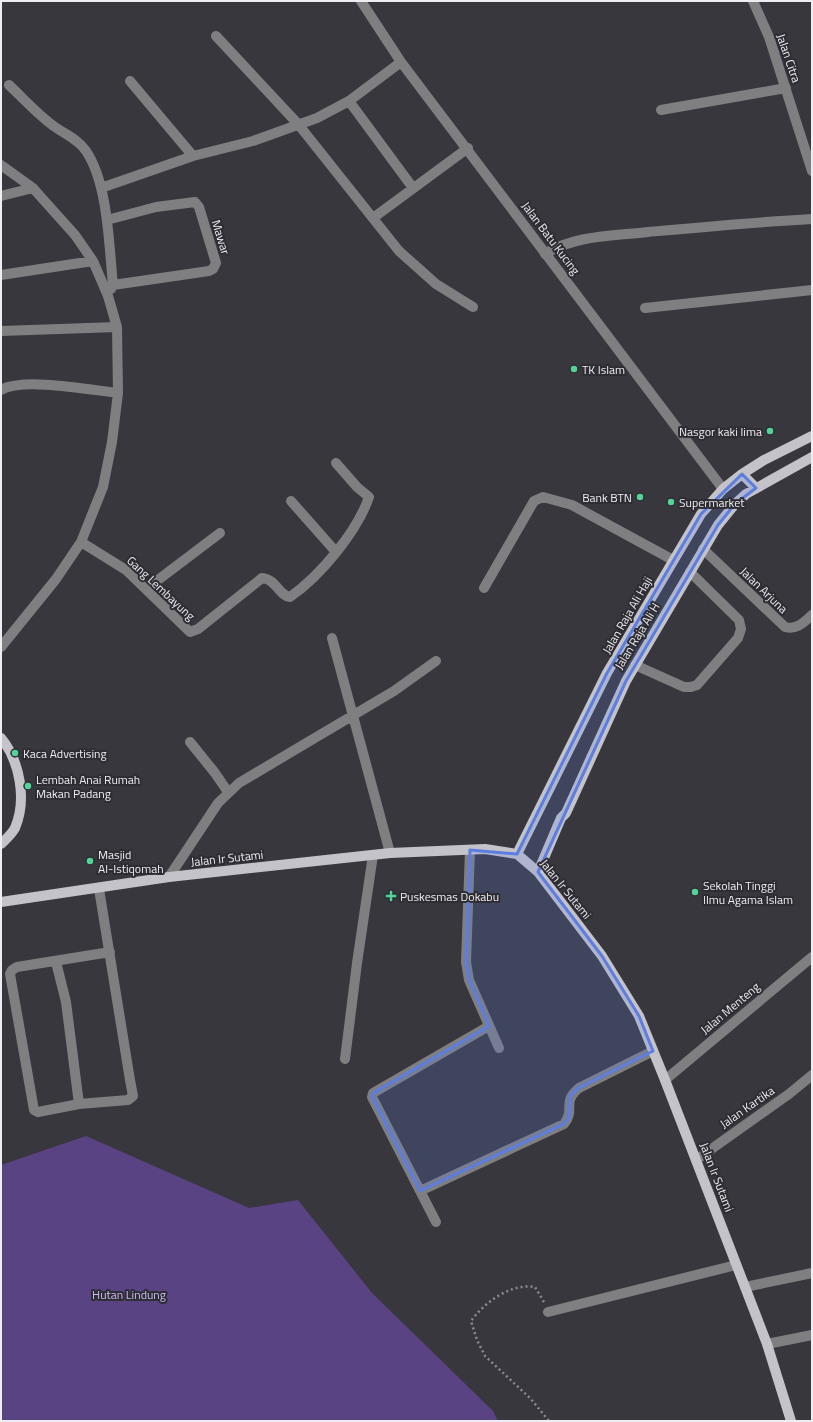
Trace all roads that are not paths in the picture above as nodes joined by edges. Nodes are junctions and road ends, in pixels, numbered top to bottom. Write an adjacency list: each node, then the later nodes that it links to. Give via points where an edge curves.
1 (361, 1): 4 (street, Jalan Batu Kucing)
2 (753, 1): 7 (street, Jalan Citra, via 769,36)
3 (216, 36): 10 (street)
4 (401, 62): 8 (street); 11 (street, Jalan Batu Kucing)
5 (130, 81): 12 (street)
6 (9, 85): 16 (street, via 85,150 93,163)
7 (786, 88): 9 (street); 14 (street, Jalan Citra)
8 (349, 101): 10 (street, via 317,118); 17 (street)
9 (661, 110)
10 (298, 124): 12 (street, via 253,142); 19 (street)
11 (468, 148): 17 (street); 22 (street, Jalan Batu Kucing)
12 (193, 156): 16 (street)
13 (1, 166): 15 (street)
14 (812, 171)
15 (33, 188): 18 (street); 23 (street, via 75,235)
16 (101, 188): 21 (street)
17 (413, 188): 19 (street)
18 (1, 196)
19 (373, 218): 28 (street, via 399,251 436,284)
20 (812, 219): 22 (street, via 732,224 582,240 556,247)
21 (107, 220): 25 (street); 25 (street, Mawar, via 156,206 195,202 199,206 216,263 209,271)
22 (545, 254): 39 (street, Jalan Batu Kucing)
23 (93, 261): 24 (street); 27 (street)
24 (1, 275)
25 (113, 285): 27 (street)
26 (812, 290): 29 (street)
27 (108, 296): 30 (street)
28 (472, 307)
29 (645, 308)
30 (117, 327): 31 (street); 33 (street)
31 (1, 331)
32 (1, 390): 33 (street, via 8,386 43,385)
33 (118, 393): 42 (street, via 103,487)
34 (812, 436): 37 (main road, Jalan Raja Ali Haji)
35 (812, 457): 38 (main road, Jalan Raja Ali H)
36 (336, 463): 44 (street, Gang Lembayung, via 369,497 364,513)
37 (742, 474): 38 (main road); 39 (main road, Jalan Raja Ali Haji)
38 (756, 488): 43 (main road, Jalan Raja Ali H, via 735,504)
39 (723, 489): 45 (main road, Jalan Raja Ali Haji, via 701,514)
40 (291, 501): 44 (street)
41 (220, 533): 48 (street)
42 (81, 542): 48 (street, Gang Lembayung, via 126,570); 51 (street, via 56,580)
43 (703, 550): 46 (main road, Jalan Raja Ali H); 49 (street, Jalan Arjuna, via 785,627 799,627)
44 (336, 552): 48 (street, Gang Lembayung, via 328,563 290,597 285,596 268,578 262,578 198,630 190,632)
45 (674, 560): 47 (street, via 572,505 543,497 534,501); 62 (main road, Jalan Raja Ali Haji, via 607,673)
46 (690, 572): 53 (main road, Jalan Raja Ali H); 53 (street, via 739,620 741,629 738,638 697,685 691,687 684,687)
47 (484, 588)
48 (146, 589)
49 (812, 615)
50 (332, 638): 54 (street)
51 (1, 647)
52 (436, 661): 54 (street, via 394,692)
53 (635, 664): 63 (main road, Jalan Raja Ali H)
54 (353, 716): 57 (street, via 263,768); 60 (street)
55 (1, 738): 58 (main road, via 15,763 20,782 21,803 15,829)
56 (190, 742): 57 (street)
57 (228, 792): 64 (street, via 218,803)
58 (1, 844)
59 (470, 850): 60 (main road, Jalan Ir Sutami); 62 (main road, Jalan Ir Sutami, via 485,849); 70 (street, via 466,962 469,980)
60 (390, 853): 61 (main road, Jalan Ir Sutami)
61 (373, 854): 64 (main road, Jalan Ir Sutami); 73 (street)
62 (516, 854): 63 (main road, Jalan Ir Sutami)
63 (538, 872): 72 (main road, Jalan Ir Sutami, via 602,956 639,1016)
64 (170, 877): 65 (main road, Jalan Ir Sutami)
65 (99, 888): 66 (main road, Jalan Ir Sutami); 67 (street)
66 (1, 902)
67 (110, 952): 69 (street); 76 (street, via 133,1096 128,1100)
68 (812, 957): 75 (street, Jalan Menteng)
69 (56, 962): 76 (street, via 67,1010); 76 (street, via 17,967 10,974 34,1110 38,1112)
70 (489, 1026): 71 (street); 78 (street, via 373,1093 373,1101)
71 (499, 1048)
72 (653, 1051): 75 (main road, Jalan Ir Sutami); 78 (street, via 579,1088 571,1095 569,1118 564,1124)
73 (345, 1059)
74 (812, 1075): 77 (street, Jalan Kartika)
75 (665, 1080): 77 (main road, Jalan Ir Sutami)
76 (79, 1104)
77 (696, 1160): 80 (main road, Jalan Ir Sutami)
78 (420, 1191): 79 (street)
79 (436, 1222)
80 (736, 1265): 82 (main road, Jalan Ir Sutami); 83 (street)
81 (812, 1273): 82 (street)
82 (745, 1287): 85 (main road, Jalan Ir Sutami)
83 (548, 1312)
84 (812, 1335): 85 (street)
85 (767, 1344): 86 (main road, Jalan Ir Sutami)
86 (791, 1421)

